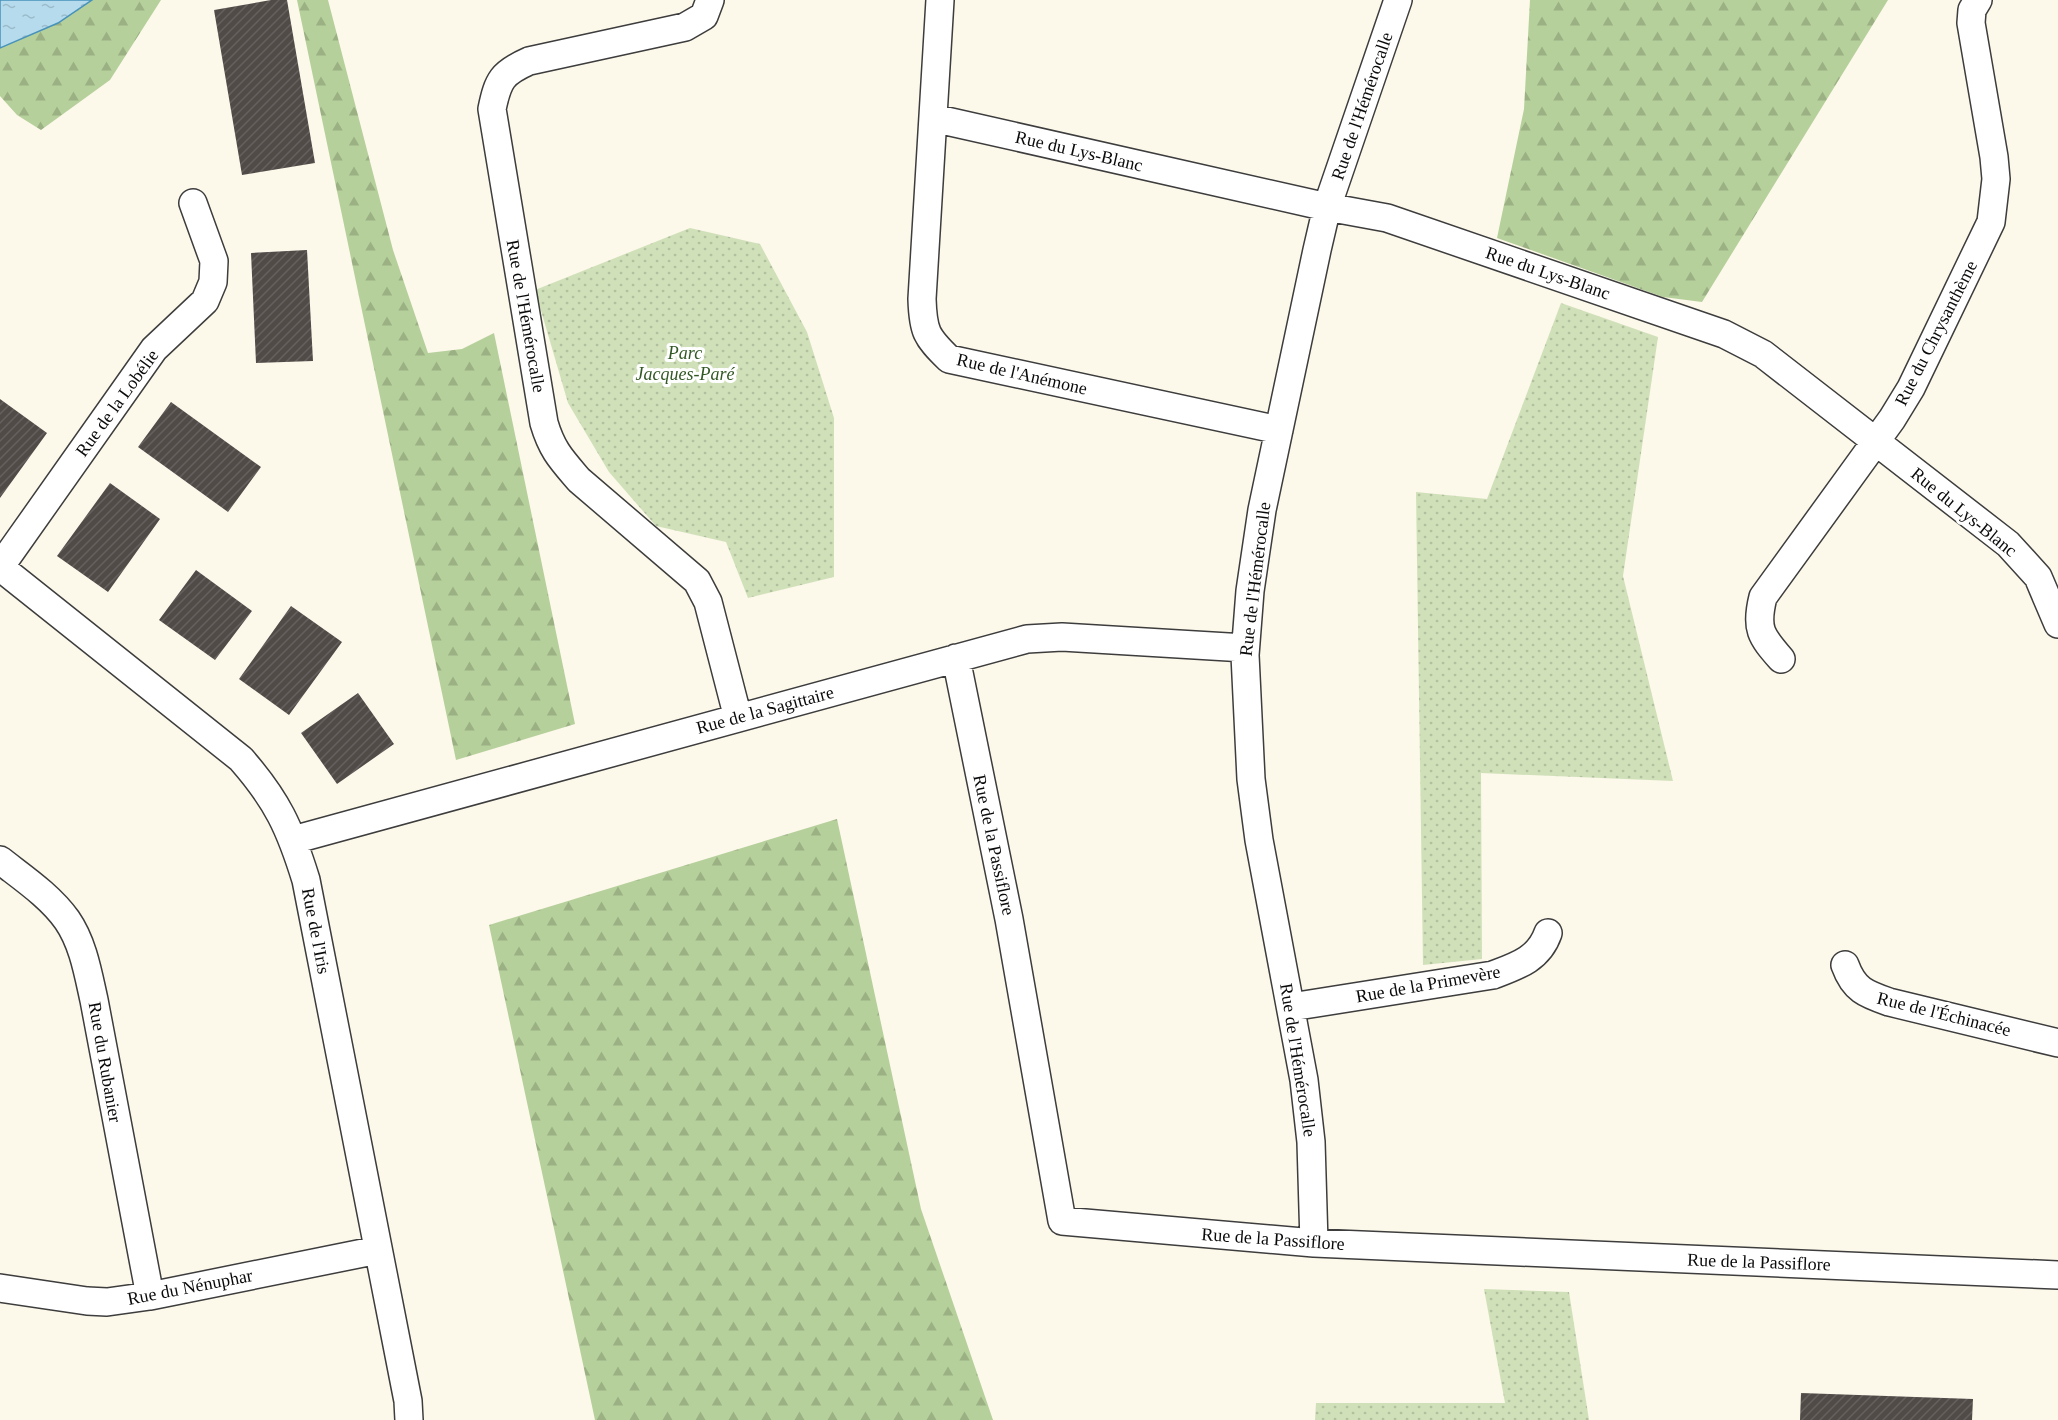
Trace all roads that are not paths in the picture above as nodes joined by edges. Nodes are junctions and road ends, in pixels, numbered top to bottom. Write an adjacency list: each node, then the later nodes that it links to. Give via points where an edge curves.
1 (710, 0): 15 (street, Rue de l'Hémérocalle, via 704,16 685,27 529,60 510,69 496,87 492,109 550,444 579,480 696,581 708,602)
2 (940, 0): 5 (street, Rue de l'Anémone)
3 (1398, 0): 7 (street, Rue de l'Hémérocalle)
4 (1978, 0): 9 (street, Rue du Chrysanthème, via 1971,23 1995,158 1991,222 1911,388)
5 (933, 118): 7 (street, Rue du Lys-Blanc); 8 (street, Rue de l'Anémone, via 923,324 932,343 949,359)
6 (193, 203): 10 (street, Rue de la Lobélie, via 214,261 213,282 204,302 154,350)
7 (1327, 207): 8 (street, Rue de l'Hémérocalle); 9 (street, Rue du Lys-Blanc, via 1387,218 1724,334 1762,354)
8 (1279, 430): 12 (street, Rue de l'Hémérocalle, via 1262,510)
9 (1875, 441): 11 (street, Rue du Lys-Blanc, via 2008,544 2038,577); 14 (street, Rue du Chrysanthème, via 1762,597 1760,630)
10 (0, 567): 16 (street, Rue de l'Iris, via 240,759 262,784)
11 (2058, 623)
12 (1245, 648): 13 (street, Rue de la Sagittaire, via 1044,636); 20 (street, Rue de l'Hémérocalle, via 1251,779)
13 (956, 658): 15 (street, Rue de la Sagittaire); 22 (street, Rue de la Passiflore, via 1009,919 1062,1221)
14 (1781, 658)
15 (738, 718): 16 (street, Rue de la Sagittaire)
16 (293, 840): 23 (street, Rue de l'Iris, via 306,880)
17 (0, 860): 26 (street, Rue du Rubanier, via 53,903 67,920 83,954)
18 (1548, 933): 20 (street, Rue de la Primevère, via 1535,955 1493,975)
19 (1845, 965): 21 (street, Rue de l'Échinacée, via 1855,986 1889,1002)
20 (1291, 1007): 22 (street, Rue de l'Hémérocalle, via 1311,1142)
21 (2058, 1043)
22 (1314, 1243): 24 (street, Rue de la Passiflore)
23 (378, 1250): 26 (street, Rue du Nénuphar); 27 (street, Rue de l'Iris)
24 (2058, 1275)
25 (0, 1288): 26 (street, Rue du Nénuphar, via 87,1301)
26 (150, 1296)
27 (409, 1420)

